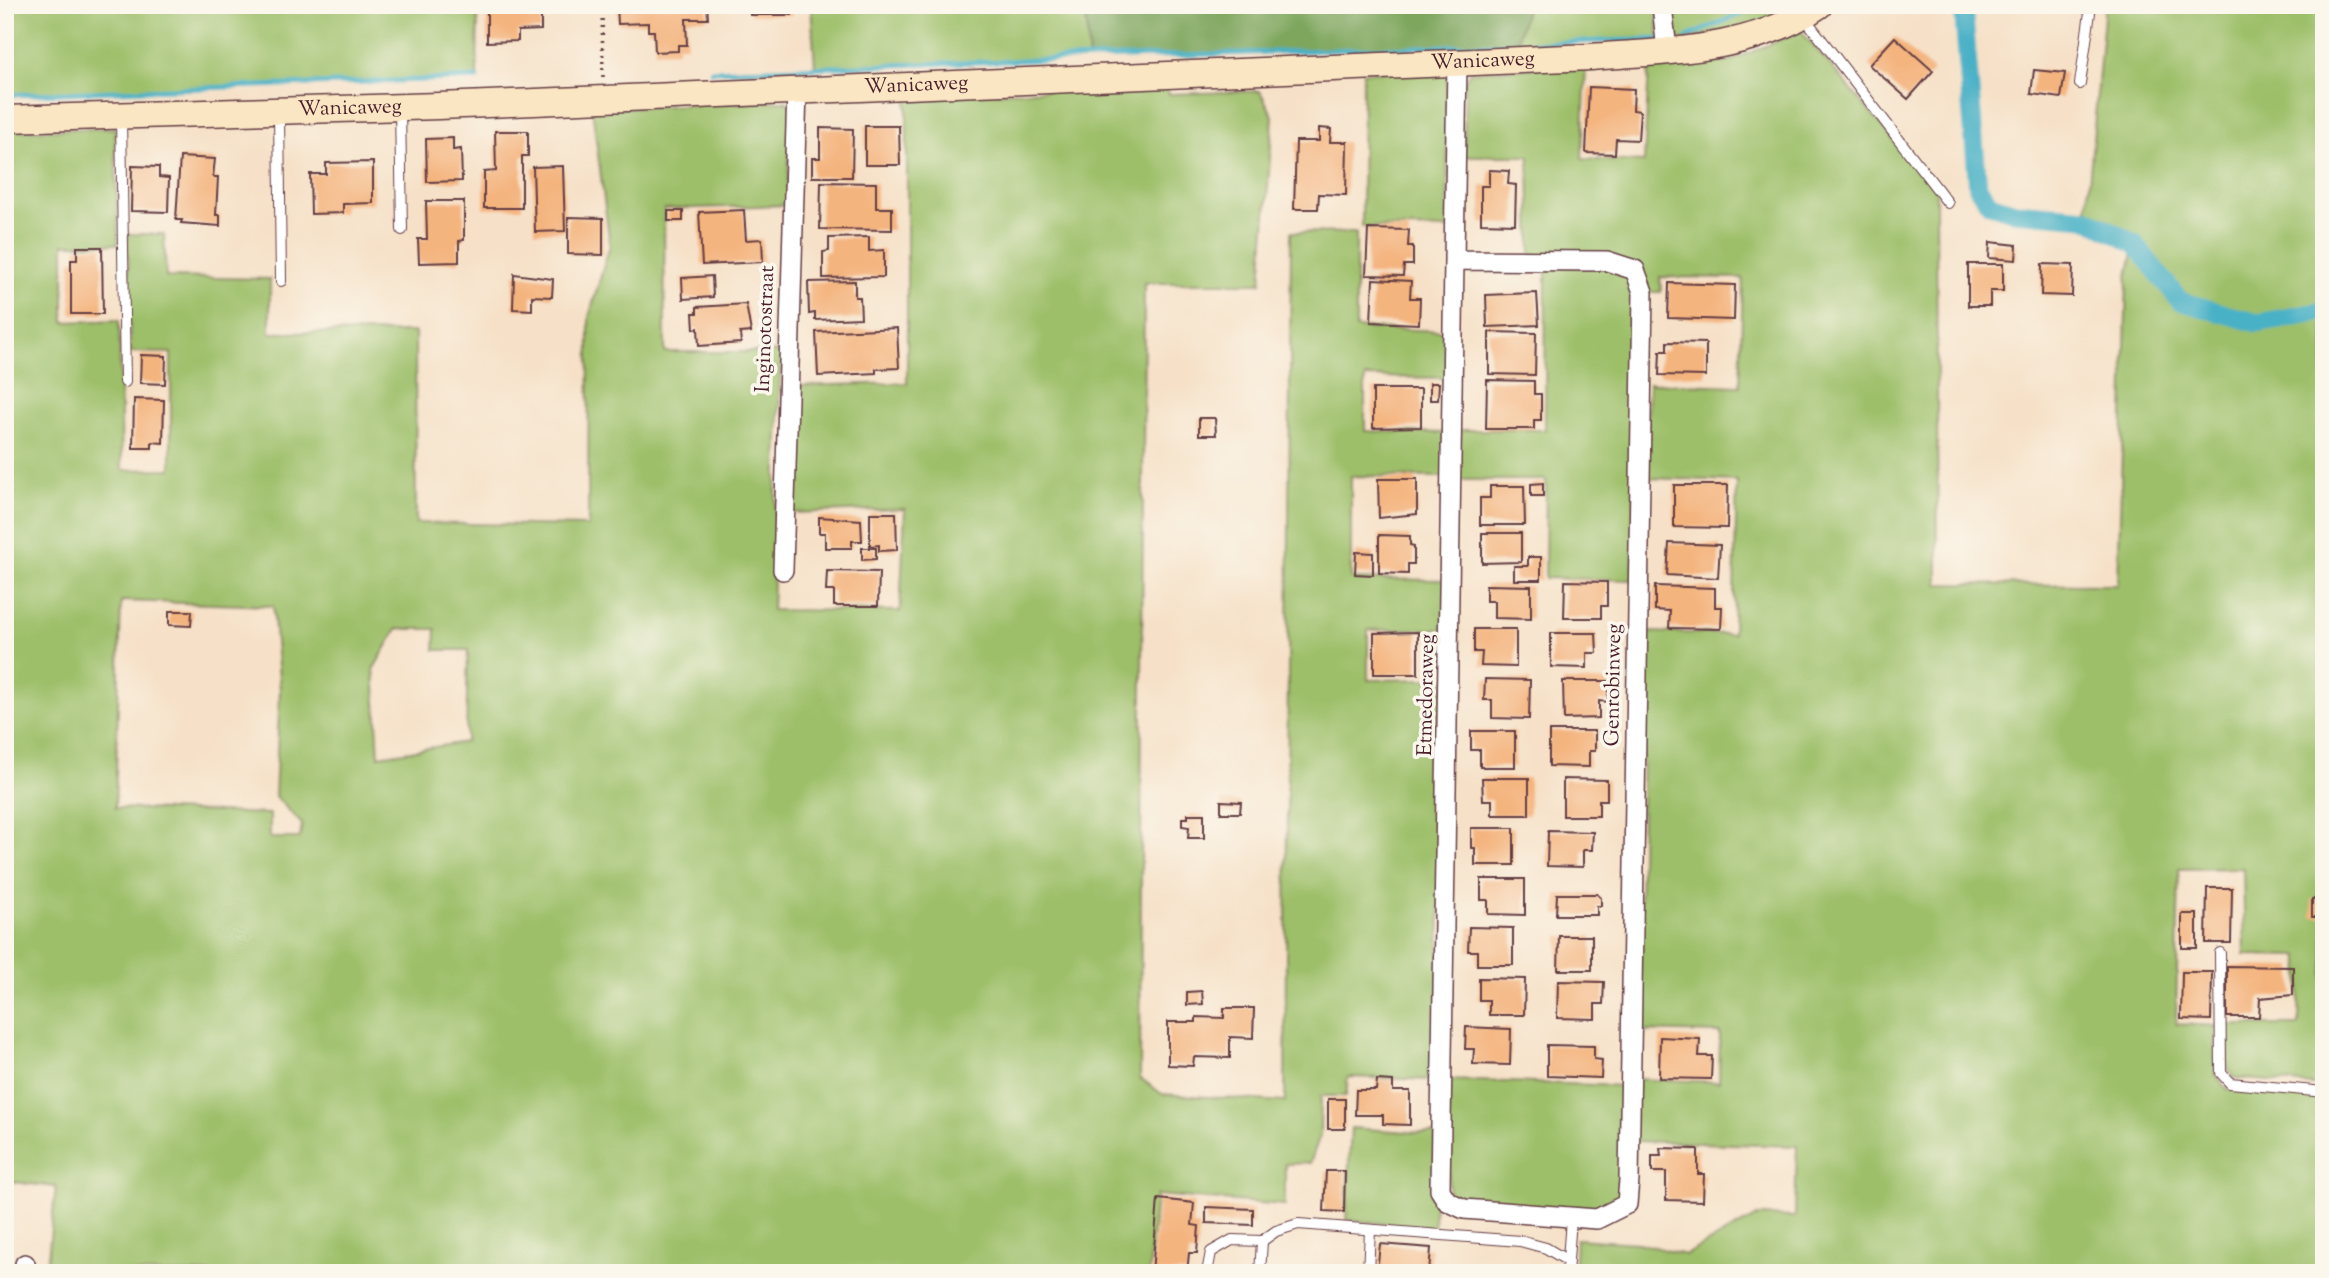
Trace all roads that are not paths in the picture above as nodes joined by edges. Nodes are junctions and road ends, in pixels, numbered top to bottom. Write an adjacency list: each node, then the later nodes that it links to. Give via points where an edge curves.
1 (1662, 5): 4 (street)
2 (2091, 5): 6 (lane)
3 (1811, 11): 4 (street, Wanicaweg, via 1766,32 1722,45); 12 (lane)
4 (1667, 51): 5 (street, Wanicaweg)
5 (1457, 62): 7 (street, Wanicaweg); 14 (street, Etmedoraweg)
6 (2080, 85)
7 (796, 90): 8 (street, Wanicaweg); 17 (street, Inginotostraat)
8 (400, 107): 9 (street, Wanicaweg); 13 (lane)
9 (279, 111): 10 (street, Wanicaweg); 15 (lane)
10 (121, 116): 11 (street, Wanicaweg); 16 (lane)
11 (5, 119)
12 (1948, 203)
13 (402, 230)
14 (1454, 260): 20 (street, Etmedoraweg, via 1440,1190 1447,1201 1464,1209); 20 (street, Genrobinweg, via 1606,261 1635,270 1643,292 1629,1180 1627,1204)
15 (281, 281)
16 (125, 382)
17 (783, 570)
18 (2220, 953): 19 (lane, via 2221,1073 2230,1083)
19 (2324, 1092)
20 (1570, 1228): 23 (lane)
21 (1370, 1230): 22 (lane, via 1298,1224); 23 (lane, via 1520,1241 1546,1248); 26 (lane)
22 (1262, 1241): 24 (lane, via 1222,1243 1211,1252); 25 (lane)
23 (1568, 1261): 27 (lane)
24 (1207, 1273)
25 (1260, 1273)
26 (1368, 1273)
27 (1567, 1273)

